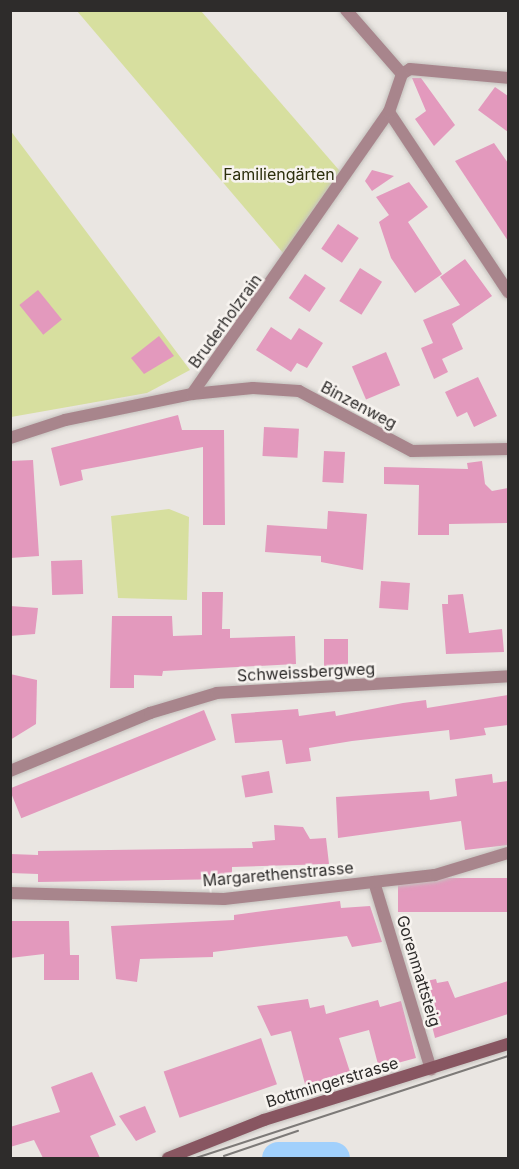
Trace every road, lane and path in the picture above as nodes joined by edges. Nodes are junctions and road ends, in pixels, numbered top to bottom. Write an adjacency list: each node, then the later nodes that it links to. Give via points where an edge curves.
1 (346, 10): 2 (street)
2 (402, 74): 3 (street, via 410,69); 4 (street, Bruderholzrain)
3 (508, 78)
4 (389, 112): 5 (street); 6 (street, Bruderholzrain)
5 (508, 292)
6 (192, 394): 7 (street, Bruderholzrain, via 65,420); 8 (street, Binzenweg, via 299,391 412,451)
7 (10, 438)
8 (508, 449)
9 (508, 676): 10 (street, Schweissbergweg, via 217,693 150,713)
10 (10, 771)
11 (508, 854): 12 (street, Margarethenstrasse, via 435,875)
12 (374, 882): 13 (street, Margarethenstrasse, via 224,899); 15 (street, Gorenmattsteig)
13 (10, 893)
14 (508, 1044): 15 (main road, Bottmingerstrasse)
15 (431, 1070): 16 (main road, Bottmingerstrasse, via 264,1120)
16 (168, 1158)

